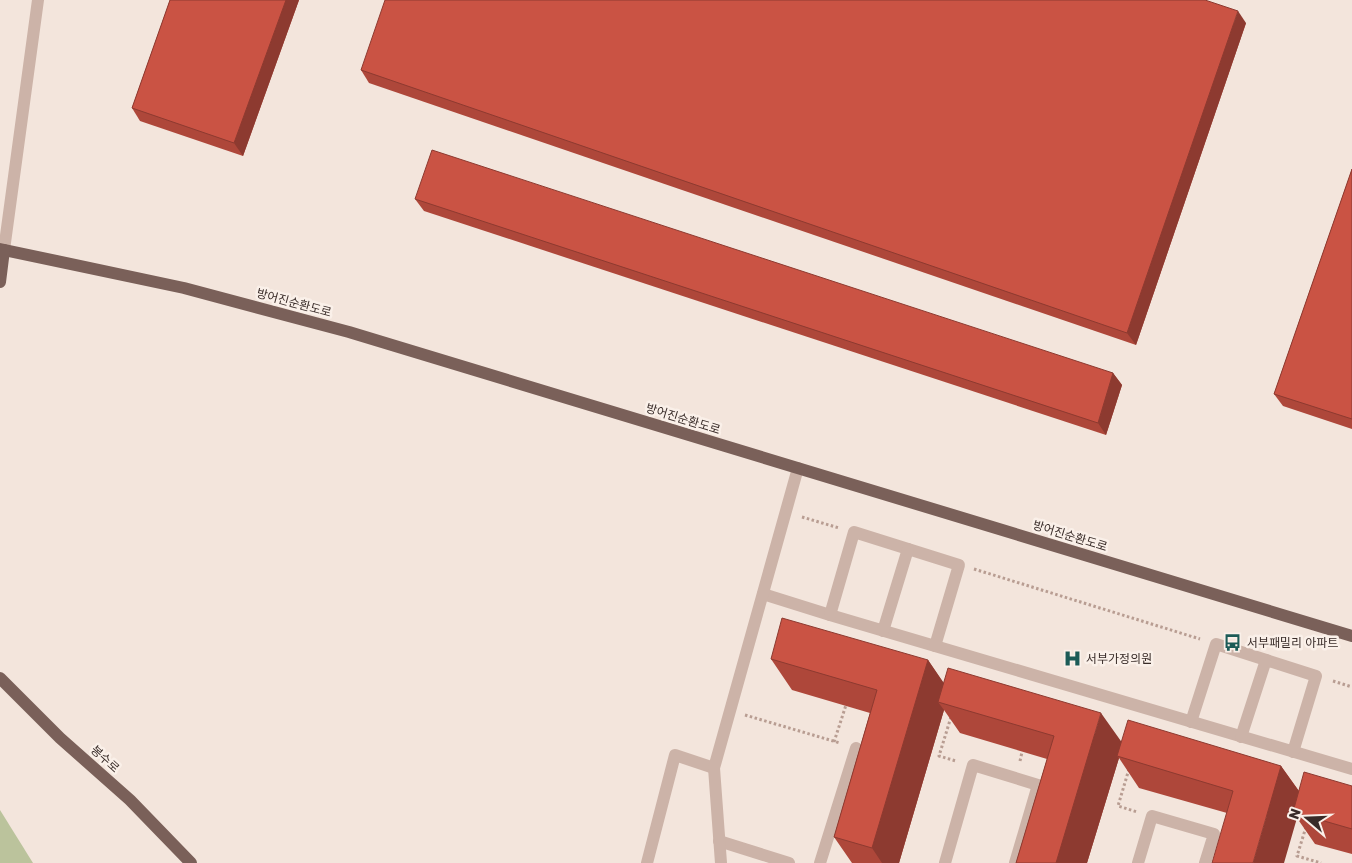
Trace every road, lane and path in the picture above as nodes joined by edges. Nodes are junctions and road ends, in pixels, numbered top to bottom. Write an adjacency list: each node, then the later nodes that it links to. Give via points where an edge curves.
1 (38, 0): 2 (street)
2 (2, 250): 3 (main road); 4 (main road, 방어진순환도로, via 184,288 349,332)
3 (0, 282)
4 (798, 468): 5 (street); 12 (main road, 방어진순환도로)
5 (787, 512): 6 (path); 9 (street)
6 (854, 532): 7 (street); 10 (street)
7 (908, 549): 8 (street); 11 (street)
8 (959, 565): 13 (path); 14 (street)
9 (763, 594): 10 (street); 27 (street)
10 (830, 615): 11 (street)
11 (883, 631): 14 (street)
12 (1352, 636)
13 (1216, 644): 15 (street); 20 (street)
14 (935, 646): 20 (street)
15 (1266, 660): 21 (street); 24 (street, via 1316,676)
16 (0, 678): 32 (main road, 봉수로, via 60,738 130,800)
17 (846, 706): 22 (path)
18 (953, 711): 26 (path, via 939,756)
19 (748, 716): 22 (path)
20 (1191, 722): 21 (street)
21 (1242, 736): 24 (street)
22 (834, 742): 23 (path)
23 (856, 748): 36 (street)
24 (1293, 752): 28 (street)
25 (1131, 764): 29 (path, via 1118,806)
26 (973, 765): 37 (street); 38 (street, via 1038,785)
27 (714, 768): 31 (street); 33 (street, via 675,755)
28 (1352, 769)
29 (1152, 816): 39 (street); 40 (street, via 1214,834)
30 (1306, 826): 41 (path, via 1298,856)
31 (719, 842): 34 (street); 35 (street)
32 (191, 863)
33 (647, 863)
34 (722, 863)
35 (789, 863)
36 (820, 863)
37 (945, 863)
38 (1015, 863)
39 (1138, 863)
40 (1205, 863)
41 (1321, 863)

